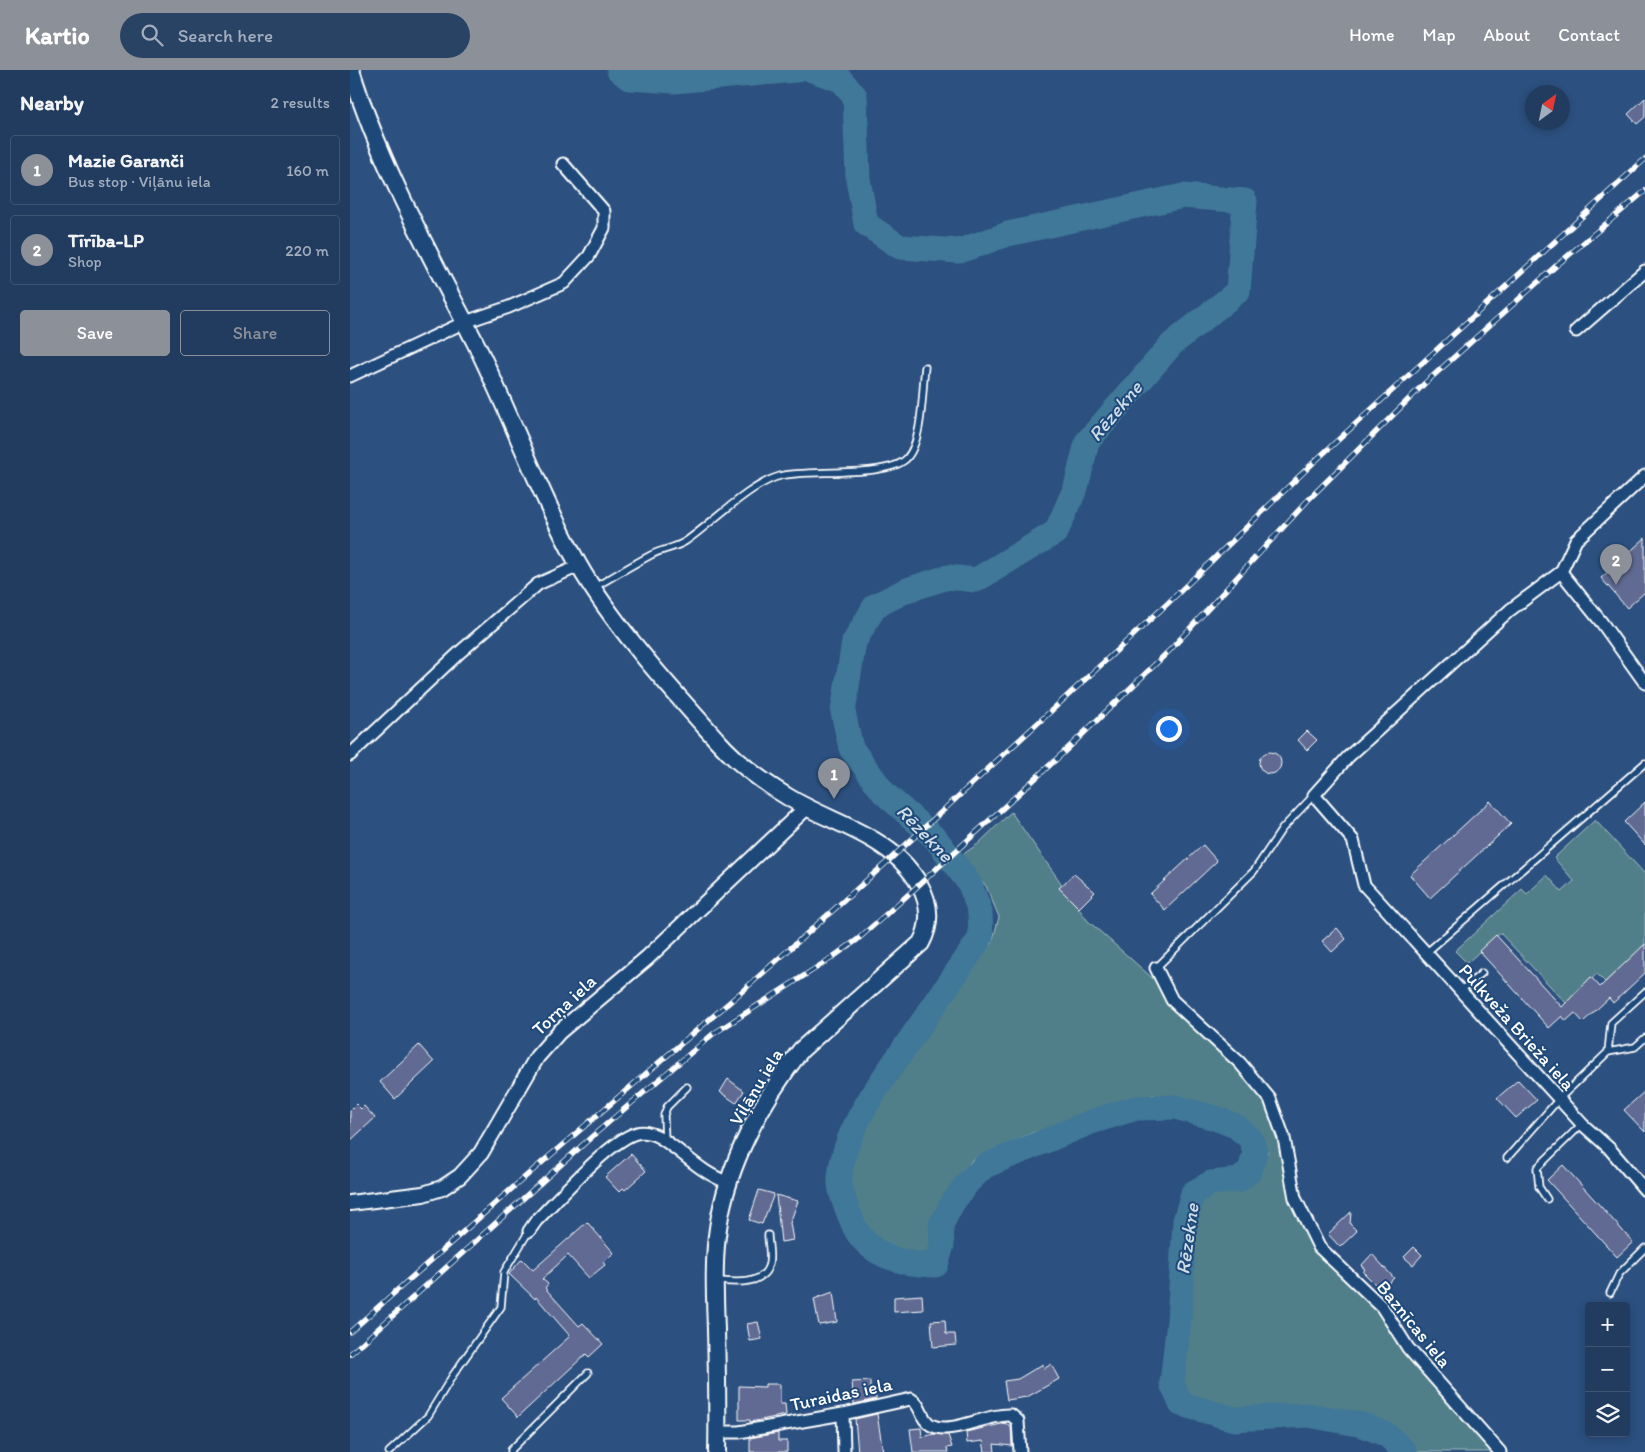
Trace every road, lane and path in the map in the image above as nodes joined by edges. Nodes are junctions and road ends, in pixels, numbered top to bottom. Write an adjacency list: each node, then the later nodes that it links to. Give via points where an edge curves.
1 (351, 70): 4 (main road, Viļānu iela, via 392,176)
2 (562, 164): 4 (street, via 604,211 604,228 589,256 564,283)
3 (1645, 271): 5 (street)
4 (465, 322): 7 (street); 9 (main road, Viļānu iela)
5 (1576, 330)
6 (925, 367): 11 (lane, via 916,444 905,460 844,474 777,477 744,495 684,542 653,554)
7 (350, 376)
8 (1645, 476): 10 (street, via 1576,540)
9 (580, 566): 11 (main road, Viļānu iela); 13 (street, via 538,584)
10 (1562, 572): 12 (street); 15 (street, via 1510,610 1348,757)
11 (593, 588): 16 (main road, Viļānu iela, via 641,652 730,755 760,779)
12 (1645, 683)
13 (350, 755)
14 (1645, 763): 17 (lane)
15 (1314, 795): 17 (street, Pulkveža Brieža iela, via 1353,840 1364,885); 18 (lane, via 1282,829 1254,871)
16 (807, 806): 29 (main road, Viļānu iela, via 877,842 918,879 930,920 922,943 818,1033 785,1070 741,1153); 32 (street, Torņa iela, via 647,958 559,1032 537,1057 481,1153 460,1176 442,1188 423,1194)
17 (1426, 953): 20 (street, Pulkveža Brieža iela)
18 (1156, 968): 46 (street, Baznīcas iela, via 1172,1000 1240,1063 1270,1100 1284,1138 1295,1198 1319,1247 1382,1307 1408,1348)
19 (1482, 973): 20 (lane)
20 (1459, 992): 25 (street, Pulkveža Brieža iela)
21 (1645, 992): 23 (lane, via 1611,1023)
22 (1645, 1038): 23 (lane, via 1635,1047)
23 (1608, 1052): 25 (lane)
24 (687, 1087): 27 (lane, via 666,1107)
25 (1559, 1099): 26 (street, Pulkveža Brieža iela); 28 (lane)
26 (1582, 1124): 30 (street, Pulkveža Brieža iela, via 1609,1148); 31 (lane, via 1537,1168 1539,1187)
27 (665, 1141): 29 (street, via 707,1174); 33 (street, via 647,1132 623,1139)
28 (1507, 1158)
29 (730, 1183): 36 (main road, Viļānu iela, via 718,1228)
30 (1645, 1190)
31 (1547, 1199)
32 (350, 1203)
33 (529, 1231): 41 (lane, via 504,1272 501,1307 428,1416)
34 (768, 1235): 36 (lane, via 768,1267 764,1274 749,1282)
35 (1645, 1248): 37 (lane, via 1619,1274)
36 (715, 1280): 40 (main road, Viļānu iela)
37 (1610, 1293)
38 (588, 1373): 42 (lane)
39 (843, 1414): 40 (street, Turaidas iela, via 739,1432); 44 (street); 45 (street, Turaidas iela, via 911,1399 927,1422 941,1428 999,1415 1015,1417 1019,1426)
40 (718, 1432): 43 (main road, Viļānu iela)
41 (390, 1452)
42 (511, 1452)
43 (717, 1452)
44 (844, 1452)
45 (1020, 1452)
46 (1500, 1452)

